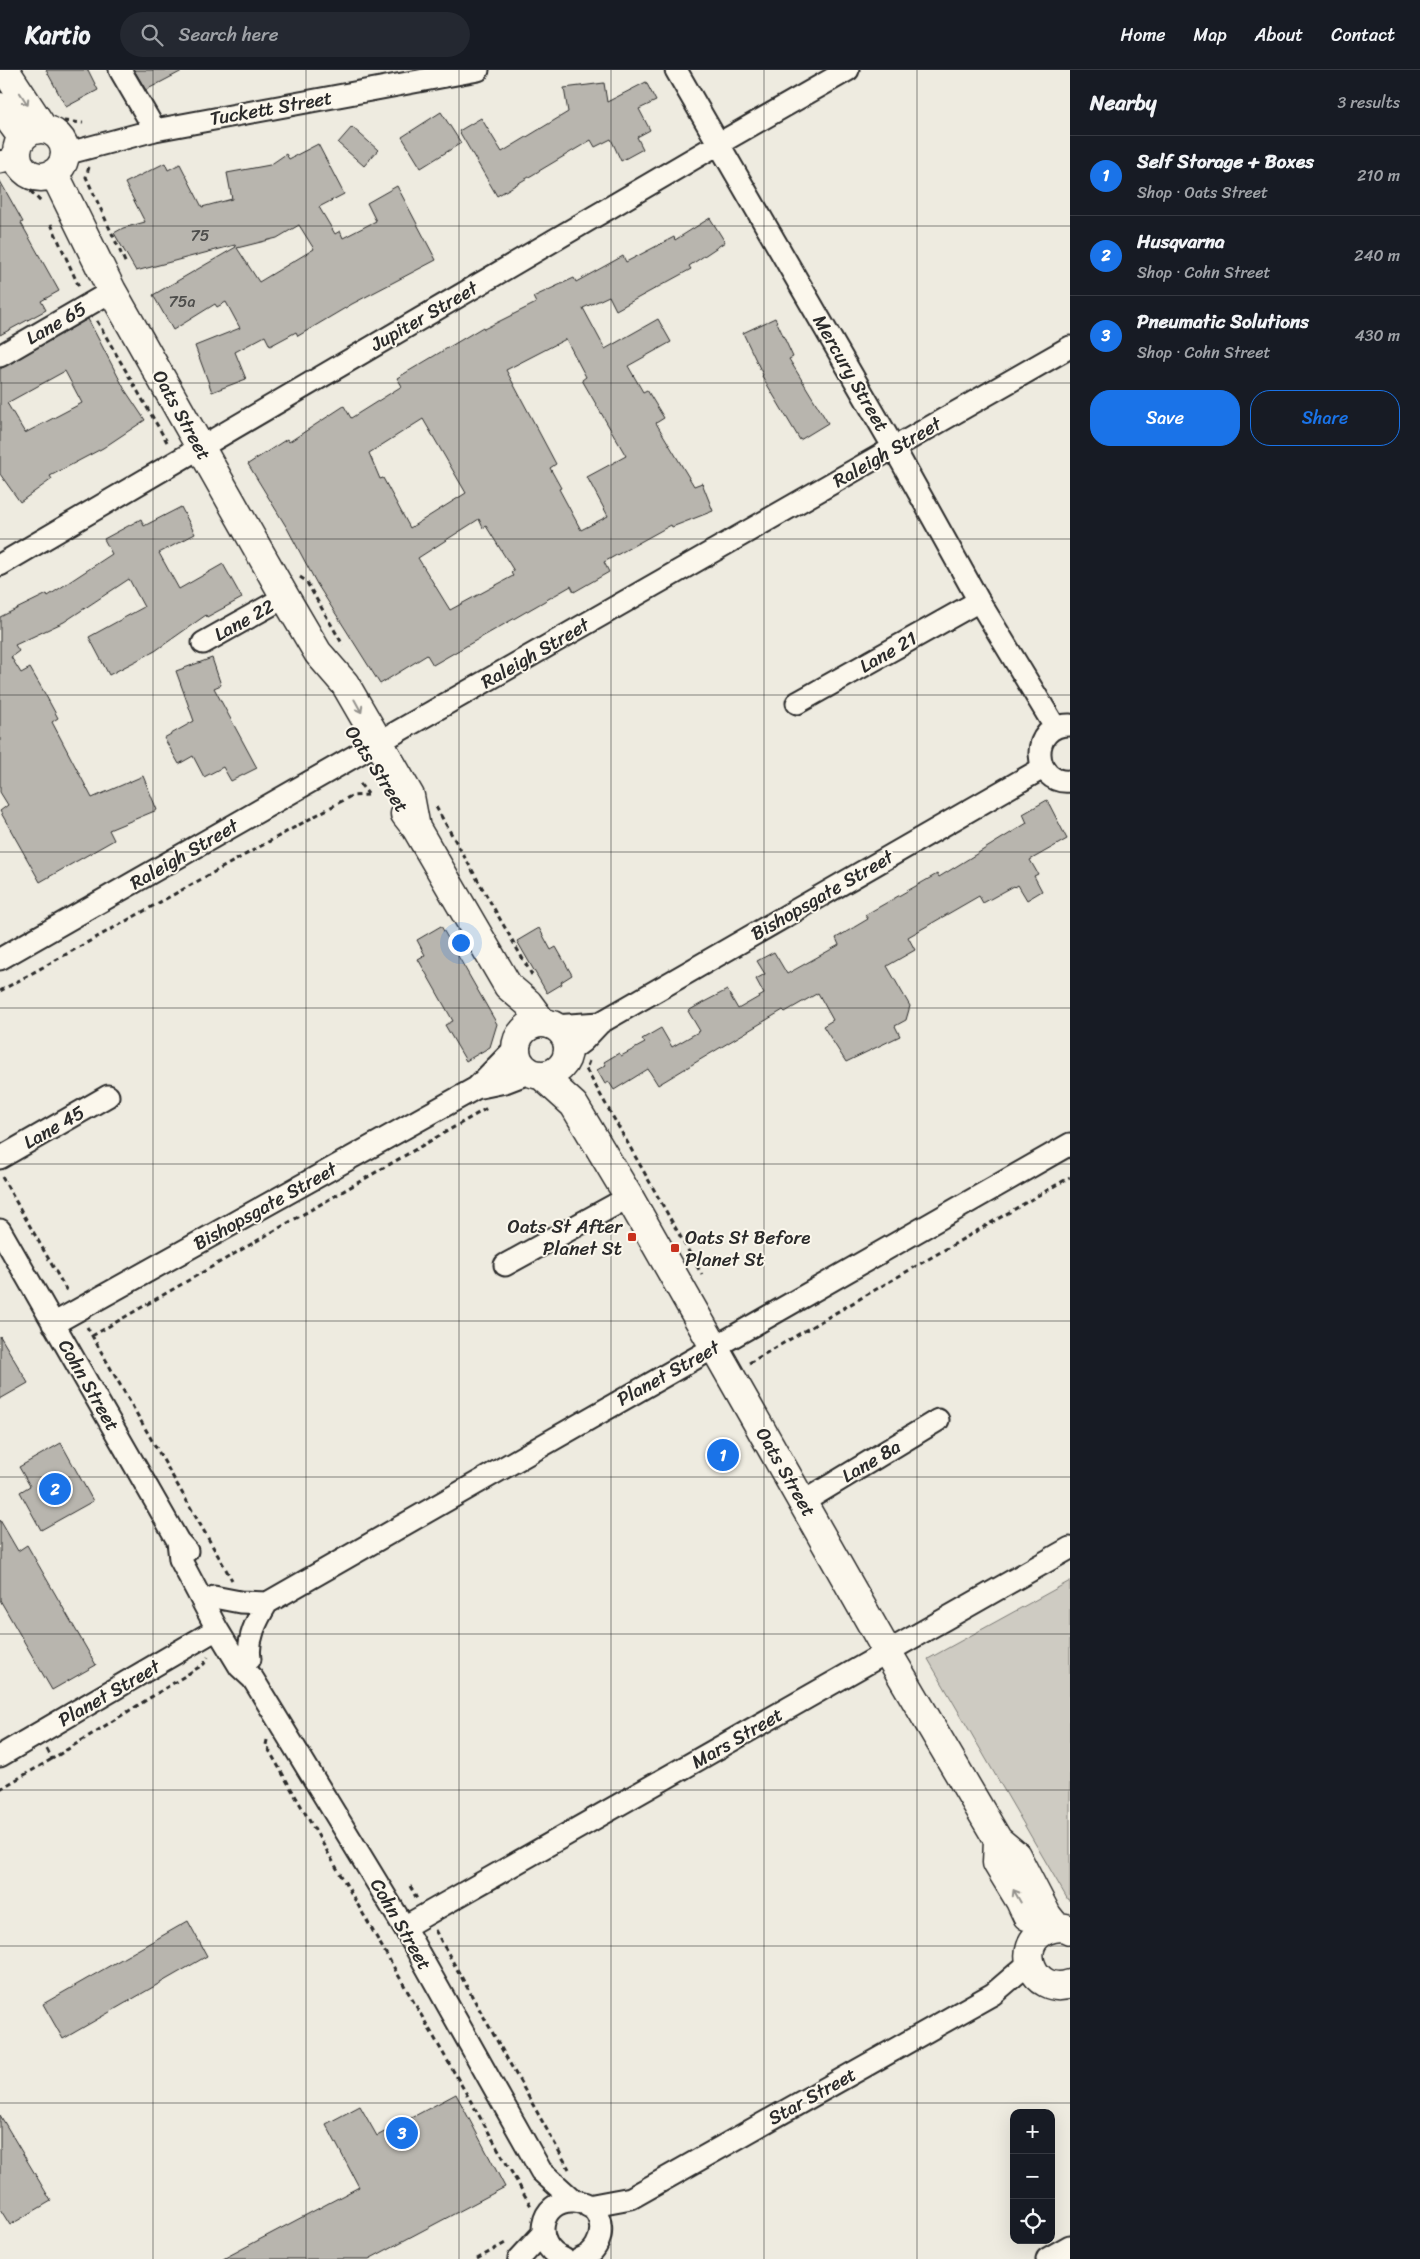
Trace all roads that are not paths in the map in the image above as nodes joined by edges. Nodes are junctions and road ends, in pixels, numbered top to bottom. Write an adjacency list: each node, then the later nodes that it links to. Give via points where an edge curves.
1 (5, 70): 9 (main road, one-way to 9)
2 (120, 70): 7 (street)
3 (478, 70): 7 (street, Tuckett Street)
4 (676, 70): 8 (street, Mercury Street)
5 (848, 70): 8 (street, Jupiter Street)
6 (0, 107): 9 (main road)
7 (155, 130): 10 (street, Tuckett Street)
8 (720, 143): 14 (street, Jupiter Street); 15 (street, Mercury Street)
9 (21, 146): 10 (main road, via 20,166 32,175 47,176); 10 (main road, via 57,134 62,140)
10 (59, 164): 11 (main road, Oats Street)
11 (112, 290): 13 (street, Lane 65); 14 (main road, Oats Street)
12 (1070, 347): 15 (street, Raleigh Street)
13 (0, 356)
14 (200, 448): 16 (street, Jupiter Street); 17 (main road, Oats Street)
15 (894, 448): 18 (street, Mercury Street); 22 (street, Raleigh Street)
16 (0, 565)
17 (285, 598): 19 (street, Lane 22); 22 (main road, Oats Street, via 318,653 345,684)
18 (979, 601): 20 (street, Lane 21); 21 (street, Mercury Street)
19 (203, 643)
20 (798, 703)
21 (1062, 726): 23 (street, via 1047,733 1039,749)
22 (371, 747): 25 (street, Raleigh Street); 27 (main road, Oats Street, via 391,798 416,828 521,982 511,1011)
23 (1043, 768): 24 (street, via 1057,779); 26 (street, Bishopsgate Street)
24 (1070, 781)
25 (0, 959)
26 (600, 1023): 27 (street, Bishopsgate Street); 28 (street, Bishopsgate Street, via 583,1041)
27 (533, 1032): 28 (main road, Oats Street, via 565,1037); 29 (main road, Oats Street, via 520,1063); 30 (street, Bishopsgate Street)
28 (575, 1057): 29 (main road, via 553,1072); 32 (main road, Oats Street)
29 (536, 1074): 30 (street, Bishopsgate Street); 32 (main road, Oats Street)
30 (476, 1088): 38 (street, Bishopsgate Street)
31 (108, 1096): 34 (street, Lane 45)
32 (574, 1105): 35 (main road, Oats Street)
33 (1070, 1144): 39 (street, Planet Street)
34 (0, 1158)
35 (629, 1197): 37 (street); 39 (main road, Oats Street)
36 (0, 1230): 38 (street, Cohn Street)
37 (505, 1265)
38 (54, 1324): 42 (street, Cohn Street)
39 (715, 1347): 41 (main road, Oats Street); 45 (street, Planet Street)
40 (938, 1420): 41 (street, Lane 8a)
41 (803, 1502): 47 (main road, Oats Street)
42 (178, 1540): 44 (street, Cohn Street, via 193,1559); 46 (street, Cohn Street, via 180,1559)
43 (1070, 1548): 47 (street, Mars Street)
44 (214, 1597): 45 (street); 48 (street, Cohn Street)
45 (264, 1604): 48 (street, via 249,1643)
46 (212, 1632): 48 (street, Cohn Street, via 240,1667); 49 (street, Planet Street)
47 (888, 1653): 50 (main road, Oats Street); 51 (street, Mars Street)
48 (252, 1669): 51 (street, Cohn Street)
49 (0, 1756)
50 (998, 1840): 52 (main road, Oats Street, via 1016,1855 1047,1915 1054,1924); 53 (main road, one-way to 50, via 1020,1901 997,1863)
51 (404, 1927): 54 (street, Cohn Street)
52 (1065, 1928): 53 (main road, via 1044,1931)
53 (1049, 1975): 55 (street, Star Street, via 993,1994)
54 (542, 2172): 56 (street, Cohn Street); 57 (street, Cohn Street)
55 (631, 2198): 56 (street, Star Street); 58 (street, Star Street)
56 (581, 2203): 57 (street, Star Street, via 557,2206); 58 (street, Cohn Street, via 598,2216)
57 (540, 2220): 60 (street); 61 (street, via 544,2241)
58 (600, 2245): 62 (street, Star Street)
59 (1070, 2246): 63 (street)
60 (514, 2250)
61 (553, 2258)
62 (580, 2259)
63 (1047, 2259)

